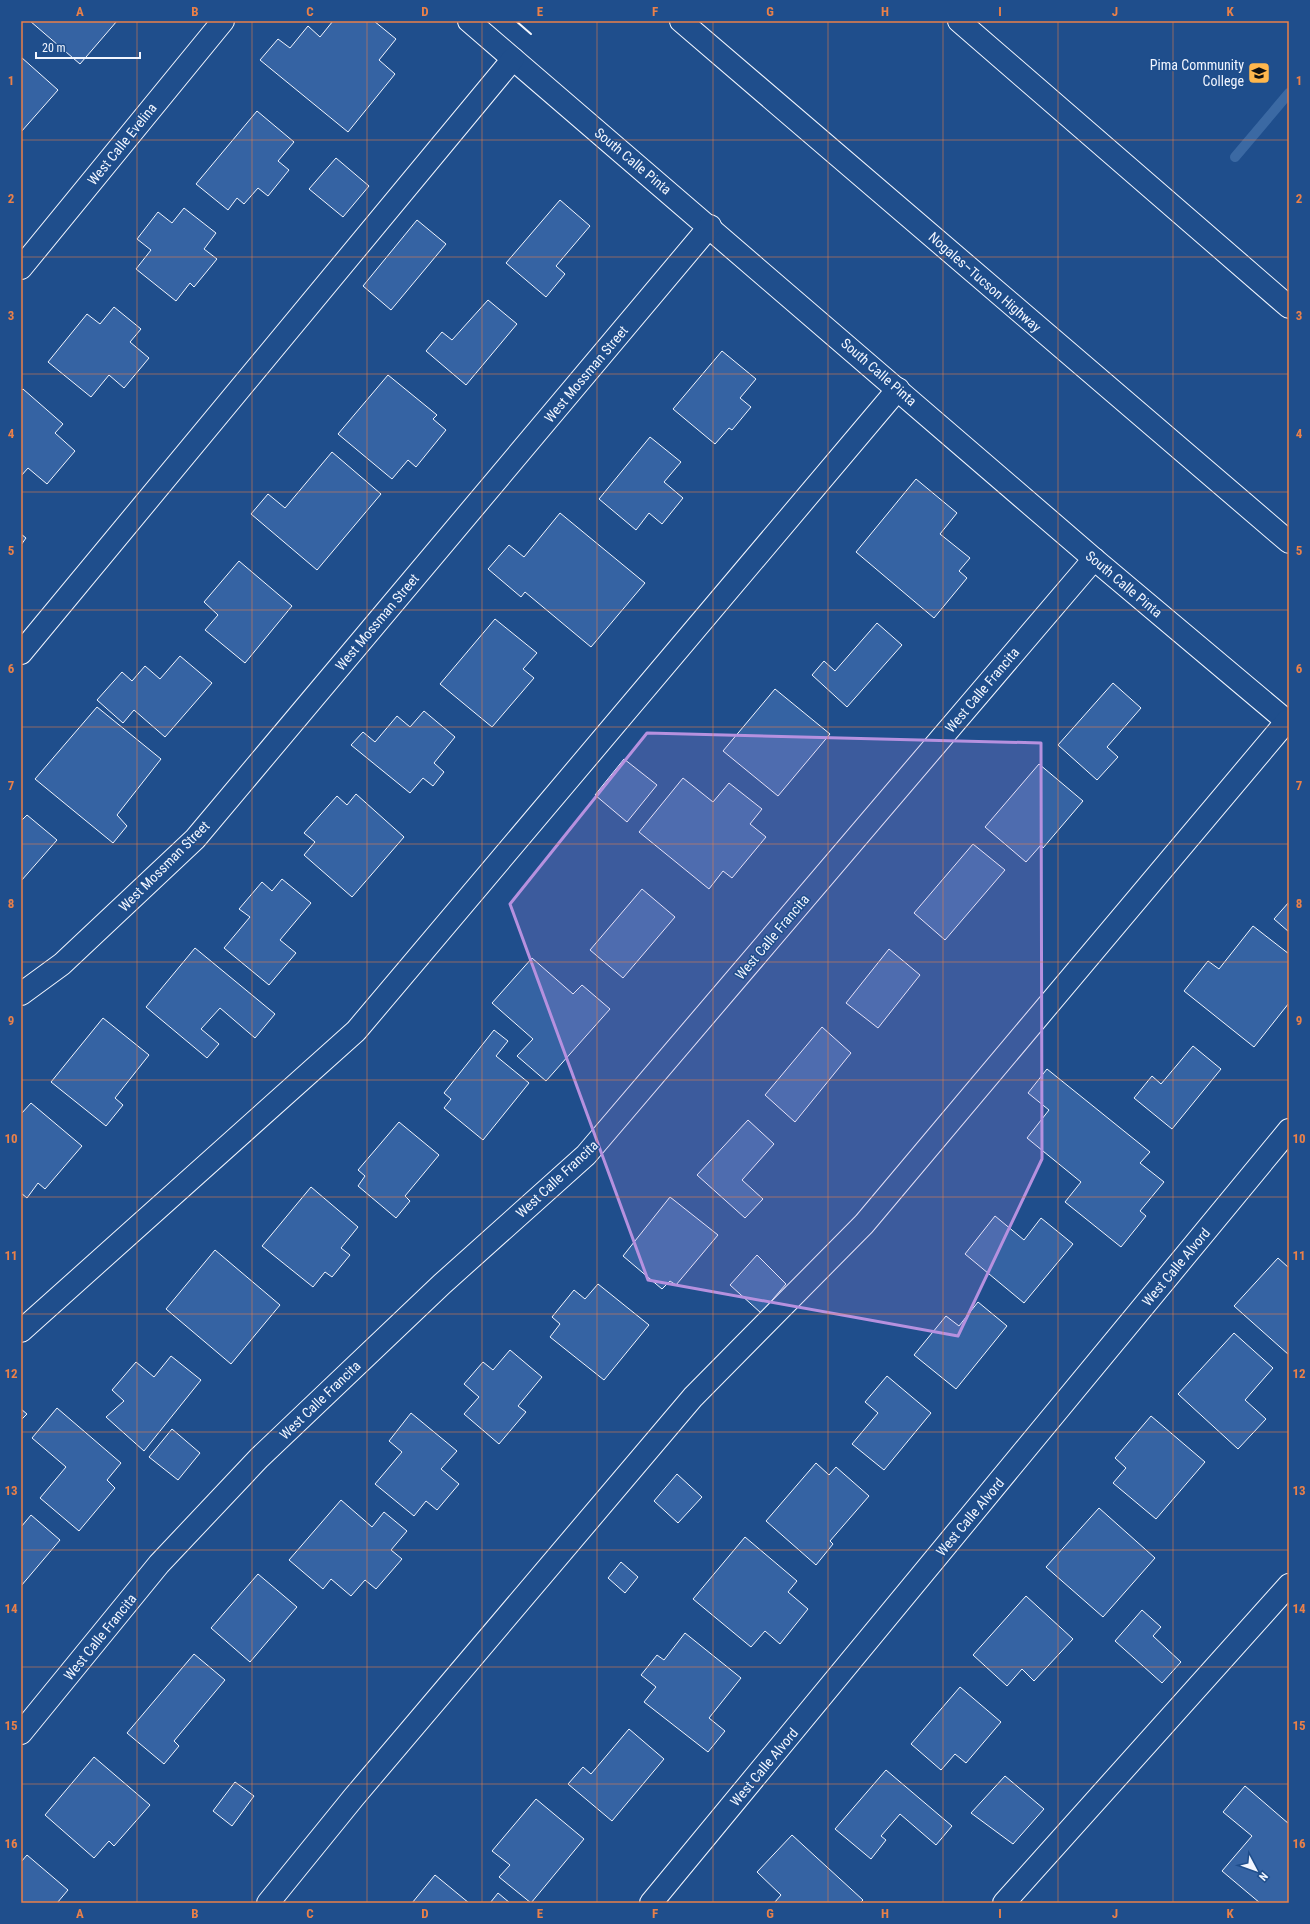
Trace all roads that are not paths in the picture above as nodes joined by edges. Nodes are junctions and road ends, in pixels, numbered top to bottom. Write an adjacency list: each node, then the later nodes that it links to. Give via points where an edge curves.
1 (223, 21): 7 (main road, West Calle Evelina)
2 (469, 21): 5 (main road, South Calle Pinta)
3 (681, 21): 10 (main road, Nogales–Tucson Highway)
4 (959, 21): 8 (main road)
5 (513, 59): 6 (main road, South Calle Pinta); 12 (main road)
6 (710, 226): 9 (main road, South Calle Pinta); 14 (main road, West Mossman Street, via 195,839 62,964)
7 (21, 268)
8 (1289, 307)
9 (898, 389): 11 (main road, South Calle Pinta); 16 (main road, via 356,1030)
10 (1289, 542)
11 (1094, 559): 13 (main road, South Calle Pinta); 18 (main road, West Calle Francita, via 586,1155 442,1284 259,1458 159,1564)
12 (21, 652)
13 (1288, 722): 19 (main road, via 864,1224 693,1397 354,1797)
14 (21, 994)
15 (1289, 1130): 20 (main road, West Calle Alvord)
16 (21, 1331)
17 (1289, 1585): 21 (main road)
18 (21, 1733)
19 (268, 1903)
20 (651, 1903)
21 (1004, 1903)

